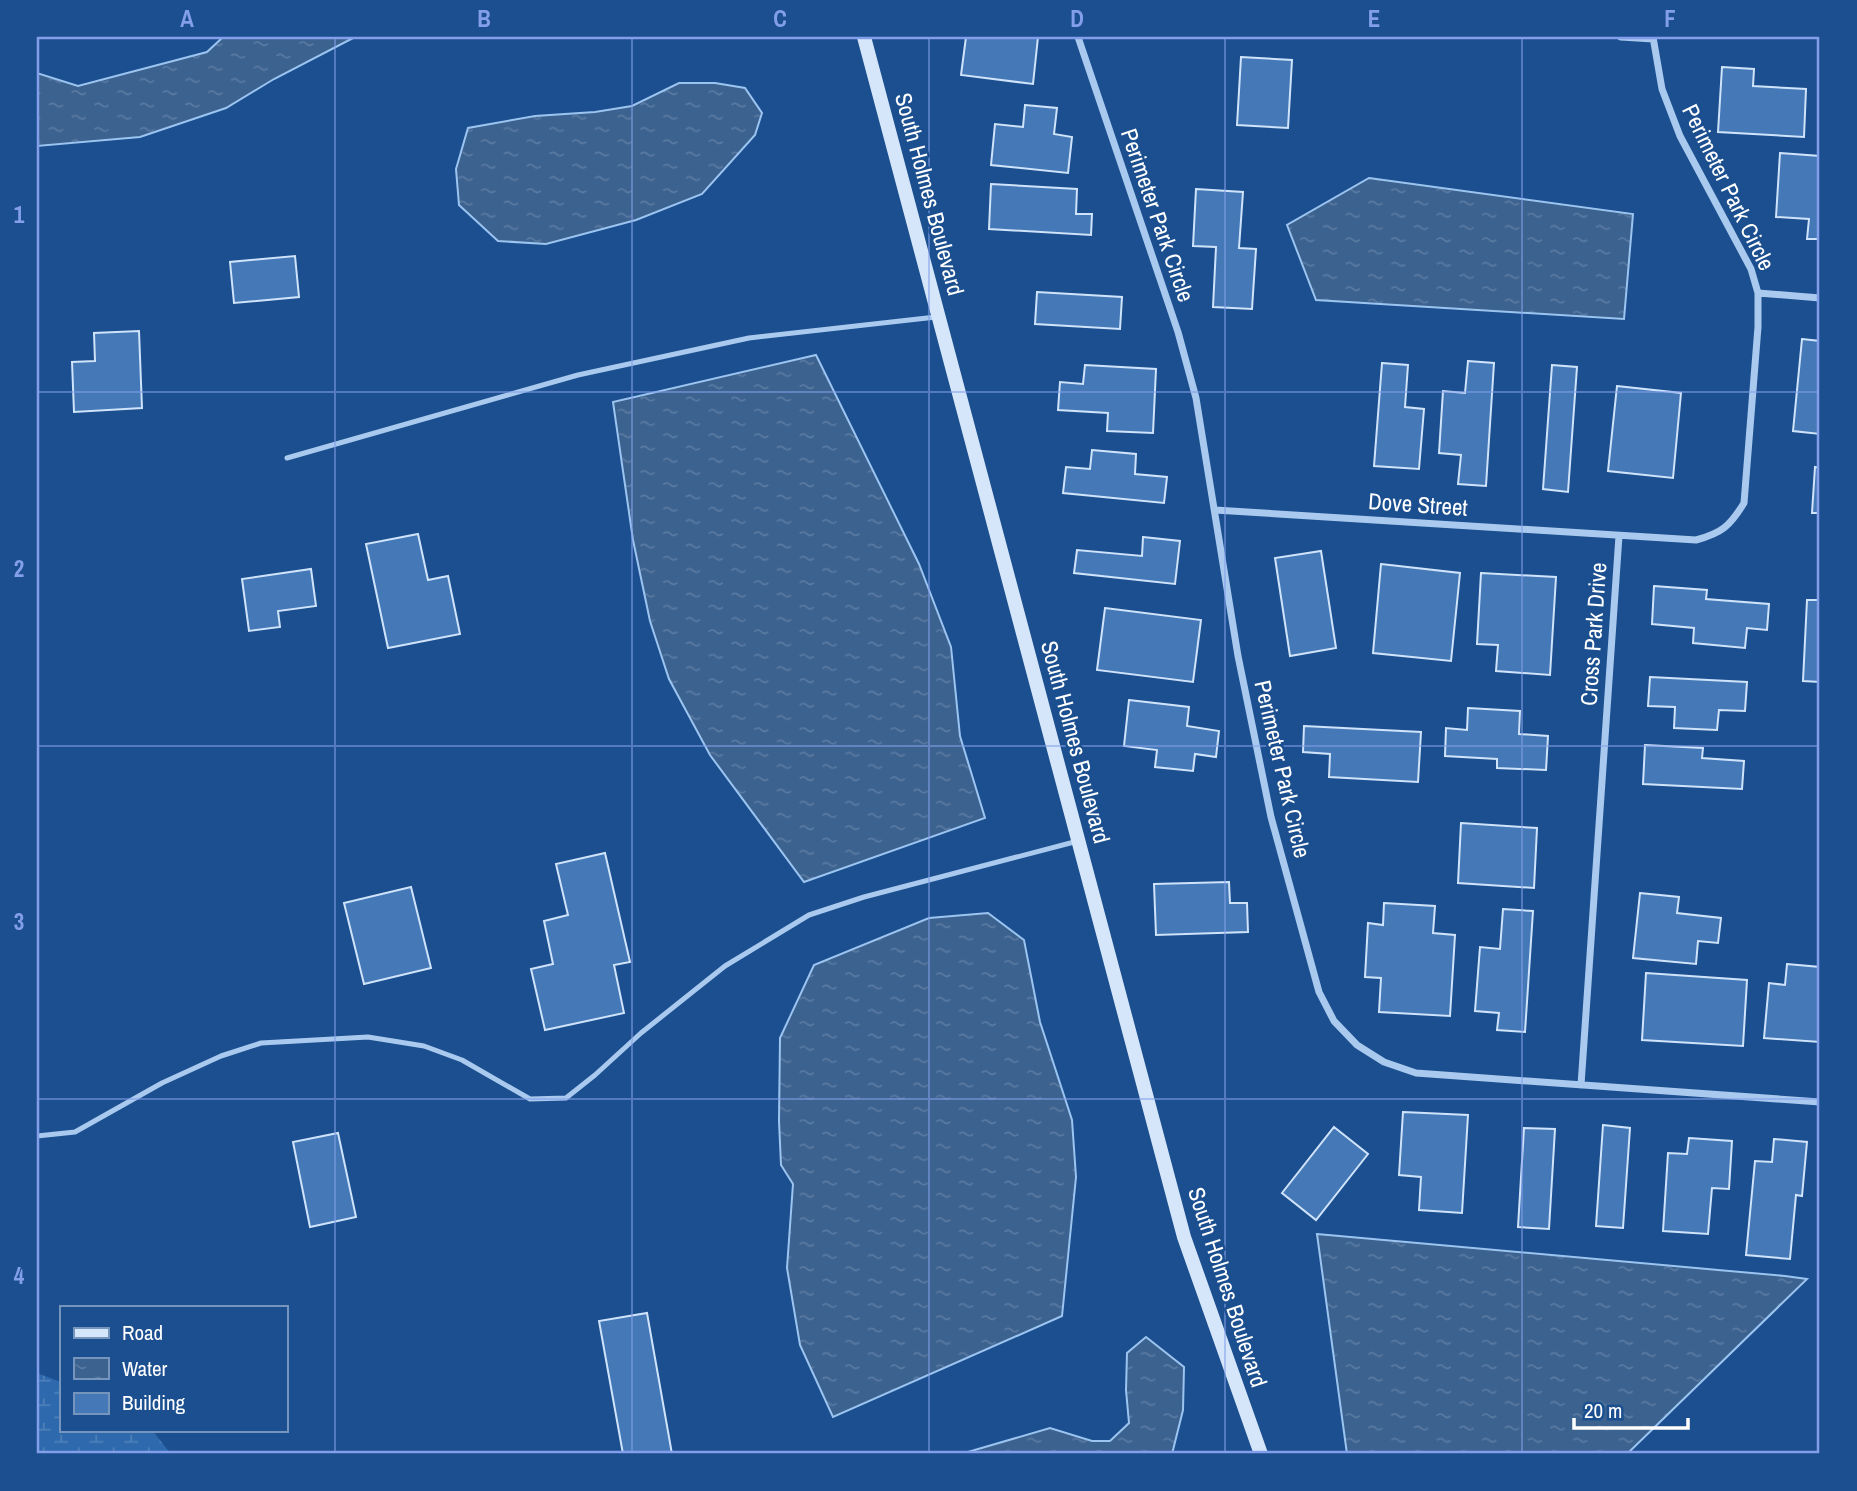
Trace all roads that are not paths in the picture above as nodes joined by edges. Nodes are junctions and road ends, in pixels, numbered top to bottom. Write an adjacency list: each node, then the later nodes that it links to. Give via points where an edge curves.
1 (864, 37): 7 (main road, South Holmes Boulevard)
2 (1078, 37): 9 (street, Perimeter Park Circle, via 1178,332 1196,398)
3 (1621, 37): 4 (street)
4 (1653, 38): 5 (street, Perimeter Park Circle, via 1662,89 1679,136 1751,269)
5 (1758, 293): 6 (street, Perimeter Park Circle); 10 (street, Cross Park Drive, via 1744,503 1733,522 1716,535 1696,540)
6 (1820, 298)
7 (939, 317): 8 (lane, via 749,338 578,375); 11 (main road, South Holmes Boulevard)
8 (287, 458)
9 (1215, 510): 10 (street, Dove Street); 12 (street, Perimeter Park Circle, via 1238,656 1271,817 1319,992 1334,1021 1357,1045 1384,1062 1416,1073)
10 (1619, 536): 12 (street, Cross Park Drive)
11 (1079, 841): 14 (lane, via 809,915 725,966 566,1098 530,1099 462,1060 424,1046 368,1037 261,1042 162,1083 75,1132); 15 (main road, South Holmes Boulevard, via 1184,1237)
12 (1581, 1085): 13 (street, Perimeter Park Circle)
13 (1820, 1102)
14 (37, 1136)
15 (1261, 1454)

